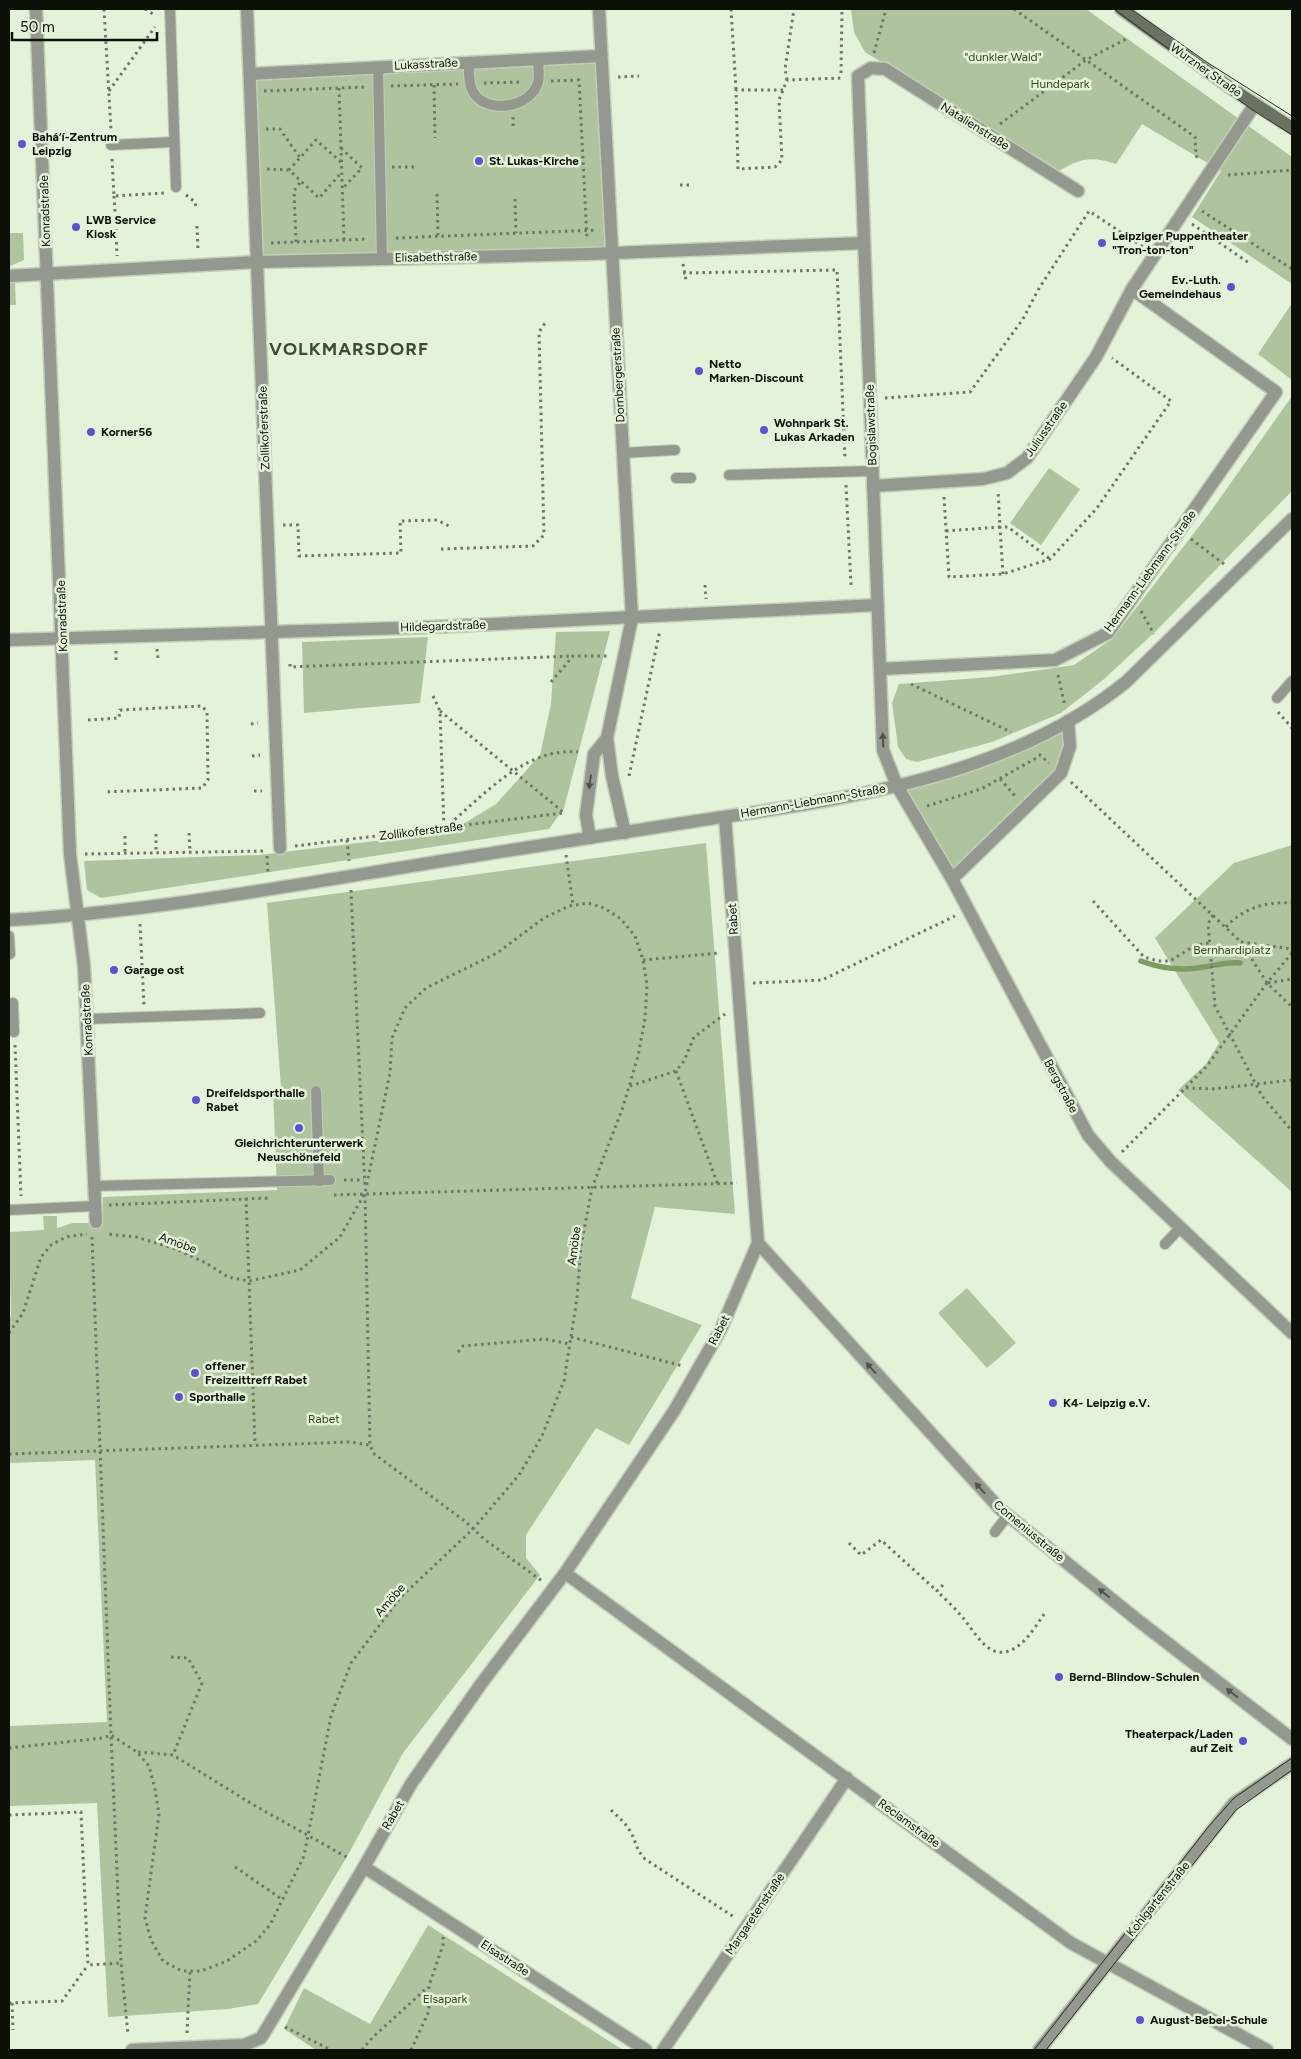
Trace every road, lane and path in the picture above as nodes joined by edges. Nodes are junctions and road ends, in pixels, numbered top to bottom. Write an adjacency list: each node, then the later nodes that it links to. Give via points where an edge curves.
1 (36, 9): 86 (street, Konradstraße)
2 (145, 9): 34 (path, via 161,20)
3 (170, 9): 41 (lane)
4 (248, 9): 21 (street, Zollikoferstraße)
5 (599, 9): 15 (street, Dornbergerstraße)
6 (731, 9): 32 (path)
7 (788, 9): 13 (path)
8 (794, 9): 13 (path)
9 (842, 9): 25 (path)
10 (886, 9): 20 (path)
11 (1014, 9): 17 (path)
12 (1121, 9): 36 (main road, Wurzner Straße)
13 (792, 15): 26 (path, via 785,69)
14 (1128, 38): 17 (path)
15 (601, 56): 16 (street, Lukasstraße); 66 (street, Dornbergerstraße)
16 (538, 59): 18 (street, Lukasstraße); 27 (lane)
17 (1086, 60): 39 (path); 44 (path, via 1195,137)
18 (469, 62): 19 (street, Lukasstraße); 28 (lane)
19 (378, 67): 21 (street, Lukasstraße); 30 (lane)
20 (870, 68): 23 (street); 39 (street, Natalienstraße, via 885,70)
21 (250, 74): 35 (street, Zollikoferstraße)
22 (639, 76): 24 (path)
23 (858, 76): 25 (path); 74 (street, Bogislawstraße)
24 (612, 78)
25 (841, 78): 26 (path)
26 (787, 80): 33 (path)
27 (538, 82): 28 (path); 28 (lane, via 524,101 498,105 491,105 476,96); 67 (path, via 579,80)
28 (470, 84): 29 (path)
29 (434, 85): 30 (path); 40 (path)
30 (378, 87): 31 (path); 70 (lane)
31 (339, 88): 35 (path); 43 (path)
32 (736, 90): 33 (path); 33 (path, via 738,169 775,167 782,160 779,100)
33 (783, 90)
34 (109, 91)
35 (251, 92): 38 (street, Zollikoferstraße)
36 (1255, 104): 37 (main road, Wurzner Straße); 61 (street, Juliusstraße)
37 (1292, 128)
38 (253, 130): 45 (path, via 280,129); 47 (street, Zollikoferstraße)
39 (987, 133): 57 (street, Natalienstraße)
40 (435, 138)
41 (174, 142): 42 (lane); 55 (lane)
42 (112, 145)
43 (341, 148): 46 (path); 56 (path, via 362,168)
44 (1196, 156)
45 (300, 158): 46 (path, via 316,140); 48 (path)
46 (341, 163): 50 (path)
47 (254, 164): 48 (path, via 271,170); 73 (street, Zollikoferstraße)
48 (289, 170): 52 (path)
49 (1292, 170): 51 (path)
50 (342, 173): 52 (path, via 318,198); 56 (path)
51 (1225, 175)
52 (301, 181): 72 (path, via 294,191)
53 (680, 185): 54 (path)
54 (692, 185)
55 (176, 187)
56 (342, 189): 71 (path)
57 (1078, 191)
58 (437, 194): 69 (path)
59 (114, 196): 62 (path)
60 (515, 199): 68 (path)
61 (1190, 204): 63 (street, Juliusstraße); 83 (path)
62 (115, 212)
63 (1181, 217): 77 (street, Juliusstraße); 82 (path)
64 (197, 226): 81 (path)
65 (116, 229): 84 (path)
66 (610, 230): 67 (path); 75 (street, Dornbergerstraße)
67 (586, 231): 68 (path); 76 (path)
68 (516, 233): 69 (path)
69 (438, 236): 70 (path)
70 (382, 238): 71 (path); 78 (lane)
71 (344, 240): 72 (path)
72 (296, 242): 73 (path)
73 (258, 243): 80 (street, Zollikoferstraße)
74 (864, 243): 75 (street, Elisabethstraße); 92 (street, Bogislawstraße)
75 (611, 253): 76 (street, Elisabethstraße); 94 (street, Dornbergerstraße)
76 (588, 254): 78 (street, Elisabethstraße)
77 (1155, 255): 89 (street, Juliusstraße); 92 (path, via 1089,211 1023,319 970,392)
78 (382, 259): 80 (street, Elisabethstraße)
79 (683, 259): 85 (path)
80 (258, 262): 81 (street, Elisabethstraße); 104 (street, Zollikoferstraße)
81 (199, 265): 84 (street, Elisabethstraße)
82 (1248, 265)
83 (1292, 269)
84 (118, 270): 86 (street, Elisabethstraße)
85 (683, 273): 88 (path); 96 (path, via 837,270)
86 (47, 274): 87 (street, Elisabethstraße); 119 (street, Konradstraße)
87 (9, 276)
88 (686, 280)
89 (1132, 289): 91 (street, Juliusstraße); 108 (street, Hermann-Liebmann-Straße, via 1276,392)
90 (545, 322): 109 (path, via 538,332 544,535 533,546)
91 (1099, 350): 98 (street, Juliusstraße, via 1027,458 1007,473); 110 (path, via 1171,401 1097,508)
92 (870, 398): 95 (street, Bogislawstraße)
93 (675, 450): 94 (lane)
94 (622, 453): 117 (street, Dornbergerstraße)
95 (872, 470): 96 (lane); 102 (street, Bogislawstraße)
96 (846, 472): 97 (lane); 113 (path)
97 (729, 475)
98 (997, 475): 101 (street, Juliusstraße); 106 (path)
99 (676, 478): 100 (lane)
100 (691, 478)
101 (944, 482): 102 (street, Juliusstraße); 107 (path)
102 (873, 486): 115 (street, Bogislawstraße)
103 (1292, 519): 112 (street, Hermann-Liebmann-Straße)
104 (267, 526): 105 (path, via 298,525 299,556 401,553 400,521 437,520); 118 (street, Zollikoferstraße)
105 (452, 527)
106 (1000, 528): 107 (path); 110 (path, via 1008,527); 111 (path)
107 (946, 531): 111 (path, via 949,577)
108 (1180, 531): 112 (path); 114 (street, Hermann-Liebmann-Straße)
109 (440, 549)
110 (1050, 559): 111 (path)
111 (1003, 574)
112 (1237, 574): 121 (street, Hermann-Liebmann-Straße)
113 (851, 585)
114 (1133, 598): 121 (path); 129 (street, Hermann-Liebmann-Straße, via 1108,634)
115 (877, 605): 116 (street, Hildegardstraße); 130 (street, Bogislawstraße)
116 (663, 616): 117 (street, Hildegardstraße); 150 (path)
117 (632, 618): 118 (street, Hildegardstraße); 125 (street, Dornbergerstraße)
118 (271, 631): 119 (street, Hildegardstraße); 167 (street, Zollikoferstraße)
119 (62, 638): 120 (street, Hildegardstraße); 172 (street, Konradstraße)
120 (9, 640)
121 (1162, 647): 138 (street, Hermann-Liebmann-Straße, via 1099,704)
122 (158, 649): 126 (path)
123 (116, 651): 128 (path)
124 (574, 656): 125 (path); 127 (path, via 290,667); 132 (path)
125 (624, 656): 142 (street, Dornbergerstraße)
126 (158, 659)
127 (290, 659)
128 (116, 660)
129 (1055, 660): 130 (street, Hermann-Liebmann-Straße); 138 (path)
130 (880, 669): 152 (street, Bogislawstraße, one-way to 130, via 883,750)
131 (1292, 681): 135 (lane)
132 (551, 682)
133 (906, 682): 143 (path)
134 (433, 696): 136 (path)
135 (1277, 698): 141 (path, via 1278,715)
136 (440, 711): 148 (path); 159 (path)
137 (88, 720): 155 (path, via 119,718 120,710 202,706 206,712 208,780 202,788)
138 (1068, 721): 143 (street, Hermann-Liebmann-Straße); 149 (street, via 1070,746)
139 (258, 723): 140 (path)
140 (251, 724)
141 (1292, 728)
142 (607, 738): 144 (street, Dornbergerstraße); 161 (street, Dornbergerstraße)
143 (1029, 741): 147 (path); 152 (street, Hermann-Liebmann-Straße, via 977,762)
144 (594, 754): 148 (path, via 562,750 548,753 525,762); 164 (street, one-way to 164, via 586,815)
145 (260, 755): 146 (path)
146 (252, 756)
147 (1040, 756): 149 (path); 151 (path)
148 (513, 772): 159 (path); 159 (path, Zollikoferstraße, via 563,813)
149 (1061, 773): 156 (street); 181 (path)
150 (629, 777)
151 (1000, 779): 156 (path); 157 (path, via 981,789)
152 (897, 786): 157 (street, Bergstraße); 158 (street, Hermann-Liebmann-Straße)
153 (254, 791): 154 (path)
154 (262, 791)
155 (104, 792)
156 (1026, 806): 174 (street)
157 (911, 811): 174 (street, Bergstraße)
158 (725, 817): 161 (street, Hermann-Liebmann-Straße); 189 (street, Rabet)
159 (444, 828): 165 (path, Zollikoferstraße)
160 (190, 833): 169 (path)
161 (625, 833): 164 (street, Hermann-Liebmann-Straße)
162 (156, 834): 171 (path)
163 (125, 836): 170 (path)
164 (590, 838): 166 (street, Hermann-Liebmann-Straße)
165 (347, 840): 167 (path, Zollikoferstraße); 173 (path)
166 (564, 842): 173 (street, Hermann-Liebmann-Straße); 178 (path)
167 (280, 848): 168 (path, Zollikoferstraße)
168 (267, 851): 169 (path, Zollikoferstraße); 175 (path)
169 (190, 852): 171 (path, Zollikoferstraße)
170 (126, 853): 171 (path, Zollikoferstraße); 172 (path, Zollikoferstraße)
171 (156, 853)
172 (70, 854): 182 (street, Konradstraße)
173 (350, 875): 175 (street, Hermann-Liebmann-Straße); 213 (path)
174 (952, 879): 180 (street, Bergstraße)
175 (270, 888): 179 (street, Hermann-Liebmann-Straße)
176 (1093, 901): 187 (path, via 1144,957 1170,960 1196,945)
177 (1292, 903): 184 (path, via 1276,902 1256,907)
178 (573, 905): 192 (path, Amöbe, via 588,903 604,908 622,920 634,936); 218 (path, Amöbe, via 544,918 497,953 426,988 405,1008 392,1038 390,1073)
179 (139, 908): 182 (street, Hermann-Liebmann-Straße); 199 (path)
180 (967, 909): 195 (path, via 822,980); 211 (street, Bergstraße, via 1088,1135)
181 (1213, 915): 184 (path); 187 (path, via 1208,924)
182 (76, 916): 183 (street); 201 (street, Konradstraße, via 84,966)
183 (9, 920)
184 (1226, 927): 186 (path)
185 (9, 936): 190 (lane)
186 (1241, 942): 188 (path); 194 (path)
187 (1209, 943): 203 (path, via 1215,1006)
188 (1292, 949)
189 (736, 952): 192 (path); 195 (street, Rabet)
190 (10, 954)
191 (1292, 954): 194 (path)
192 (643, 960): 207 (path, Amöbe, via 647,986 645,1018)
193 (1292, 979): 194 (path)
194 (1267, 983): 197 (path); 203 (path)
195 (738, 984): 227 (street, Rabet)
196 (13, 1003): 202 (lane)
197 (1292, 1007)
198 (260, 1013): 199 (lane)
199 (145, 1017): 201 (lane)
200 (720, 1018): 204 (path, via 694,1037)
201 (87, 1019): 216 (street, Konradstraße)
202 (14, 1032): 223 (path)
203 (1230, 1035): 206 (path); 208 (path)
204 (676, 1071): 207 (path); 217 (path, via 718,1185)
205 (1292, 1080): 206 (path)
206 (1256, 1084): 208 (path); 210 (path, via 1262,1096)
207 (629, 1086): 217 (path, Amöbe)
208 (1186, 1088): 211 (path)
209 (316, 1091): 214 (lane)
210 (1292, 1131)
211 (1111, 1162): 226 (street, Bergstraße)
212 (330, 1180): 213 (path); 214 (lane)
213 (364, 1180): 218 (path)
214 (319, 1181): 215 (lane)
215 (246, 1182): 216 (lane); 221 (path)
216 (94, 1186): 222 (street, Konradstraße)
217 (592, 1188): 218 (path); 232 (path, Amöbe, via 581,1246)
218 (365, 1193): 219 (path); 229 (path, Amöbe, via 340,1236 318,1257 300,1270); 237 (path)
219 (326, 1195)
220 (276, 1198): 221 (path)
221 (246, 1199): 222 (path); 229 (path)
222 (96, 1206): 223 (lane); 225 (street, Konradstraße)
223 (22, 1209): 224 (lane)
224 (9, 1210)
225 (96, 1228): 229 (path, Amöbe, via 176,1249 228,1277); 230 (path, Amöbe, via 50,1245 41,1257 23,1313); 238 (path, via 92,1237)
226 (1180, 1228): 228 (lane); 231 (street, Bergstraße)
227 (758, 1243): 235 (street, Rabet, via 721,1329); 240 (street, Comeniusstraße, one-way to 227)
228 (1165, 1244)
229 (249, 1281): 236 (path)
230 (9, 1333)
231 (1292, 1334)
232 (571, 1337): 233 (path, Amöbe); 235 (path)
233 (570, 1344): 234 (path, via 545,1339 463,1346); 241 (path, Amöbe, via 564,1381 542,1436 519,1475)
234 (458, 1352)
235 (698, 1370): 244 (street, Rabet)
236 (255, 1445): 237 (path, via 350,1442); 238 (path)
237 (370, 1445): 241 (path, via 373,1453)
238 (101, 1449): 239 (path); 250 (path)
239 (9, 1454)
240 (1008, 1516): 242 (lane); 251 (street, Comeniusstraße, one-way to 240)
241 (473, 1529): 245 (path); 259 (path, Amöbe, via 401,1597 351,1663 331,1716)
242 (995, 1532)
243 (849, 1543): 247 (path, via 861,1555 881,1540)
244 (565, 1573): 256 (street, Reclamstraße); 261 (street, Rabet, via 411,1784)
245 (532, 1576)
246 (943, 1585): 247 (path)
247 (937, 1591): 248 (path, via 993,1652 1017,1647)
248 (1045, 1613)
249 (172, 1657): 254 (path, via 188,1658 202,1683)
250 (111, 1735): 252 (path); 253 (path); 266 (path)
251 (1292, 1739)
252 (9, 1748)
253 (137, 1752): 254 (path); 268 (path, via 149,1766 160,1814 145,1918 151,1940 162,1961 182,1971)
254 (173, 1755): 259 (path)
255 (1292, 1764): 265 (street, Kohlgartenstraße, via 1234,1803)
256 (847, 1778): 265 (street, Reclamstraße, via 1072,1943); 279 (street, Margaretenstraße)
257 (611, 1810): 263 (path, via 624,1821 638,1852)
258 (9, 1815): 267 (path, via 81,1812)
259 (309, 1836): 261 (path); 262 (path, Amöbe, via 304,1856)
260 (235, 1867): 262 (path)
261 (364, 1867): 271 (street, Rabet); 278 (street, Elsastraße)
262 (283, 1900): 268 (path, Amöbe, via 270,1925 256,1940 227,1960 201,1971)
263 (730, 1914)
264 (443, 1945): 269 (path)
265 (1107, 1962): 280 (street, Kohlgartenstraße); 281 (street, Reclamstraße)
266 (121, 1963): 267 (path); 273 (path)
267 (88, 1965): 270 (path, via 62,2000)
268 (190, 1971): 274 (path)
269 (429, 1986): 276 (path); 277 (path, via 429,2011)
270 (10, 2003): 272 (path)
271 (272, 2020): 274 (street, Rabet, via 254,2042); 275 (path)
272 (13, 2030)
273 (130, 2047): 274 (street)
274 (186, 2048)
275 (331, 2050)
276 (362, 2050)
277 (410, 2050)
278 (646, 2050)
279 (664, 2050)
280 (1039, 2050)
281 (1267, 2050)

